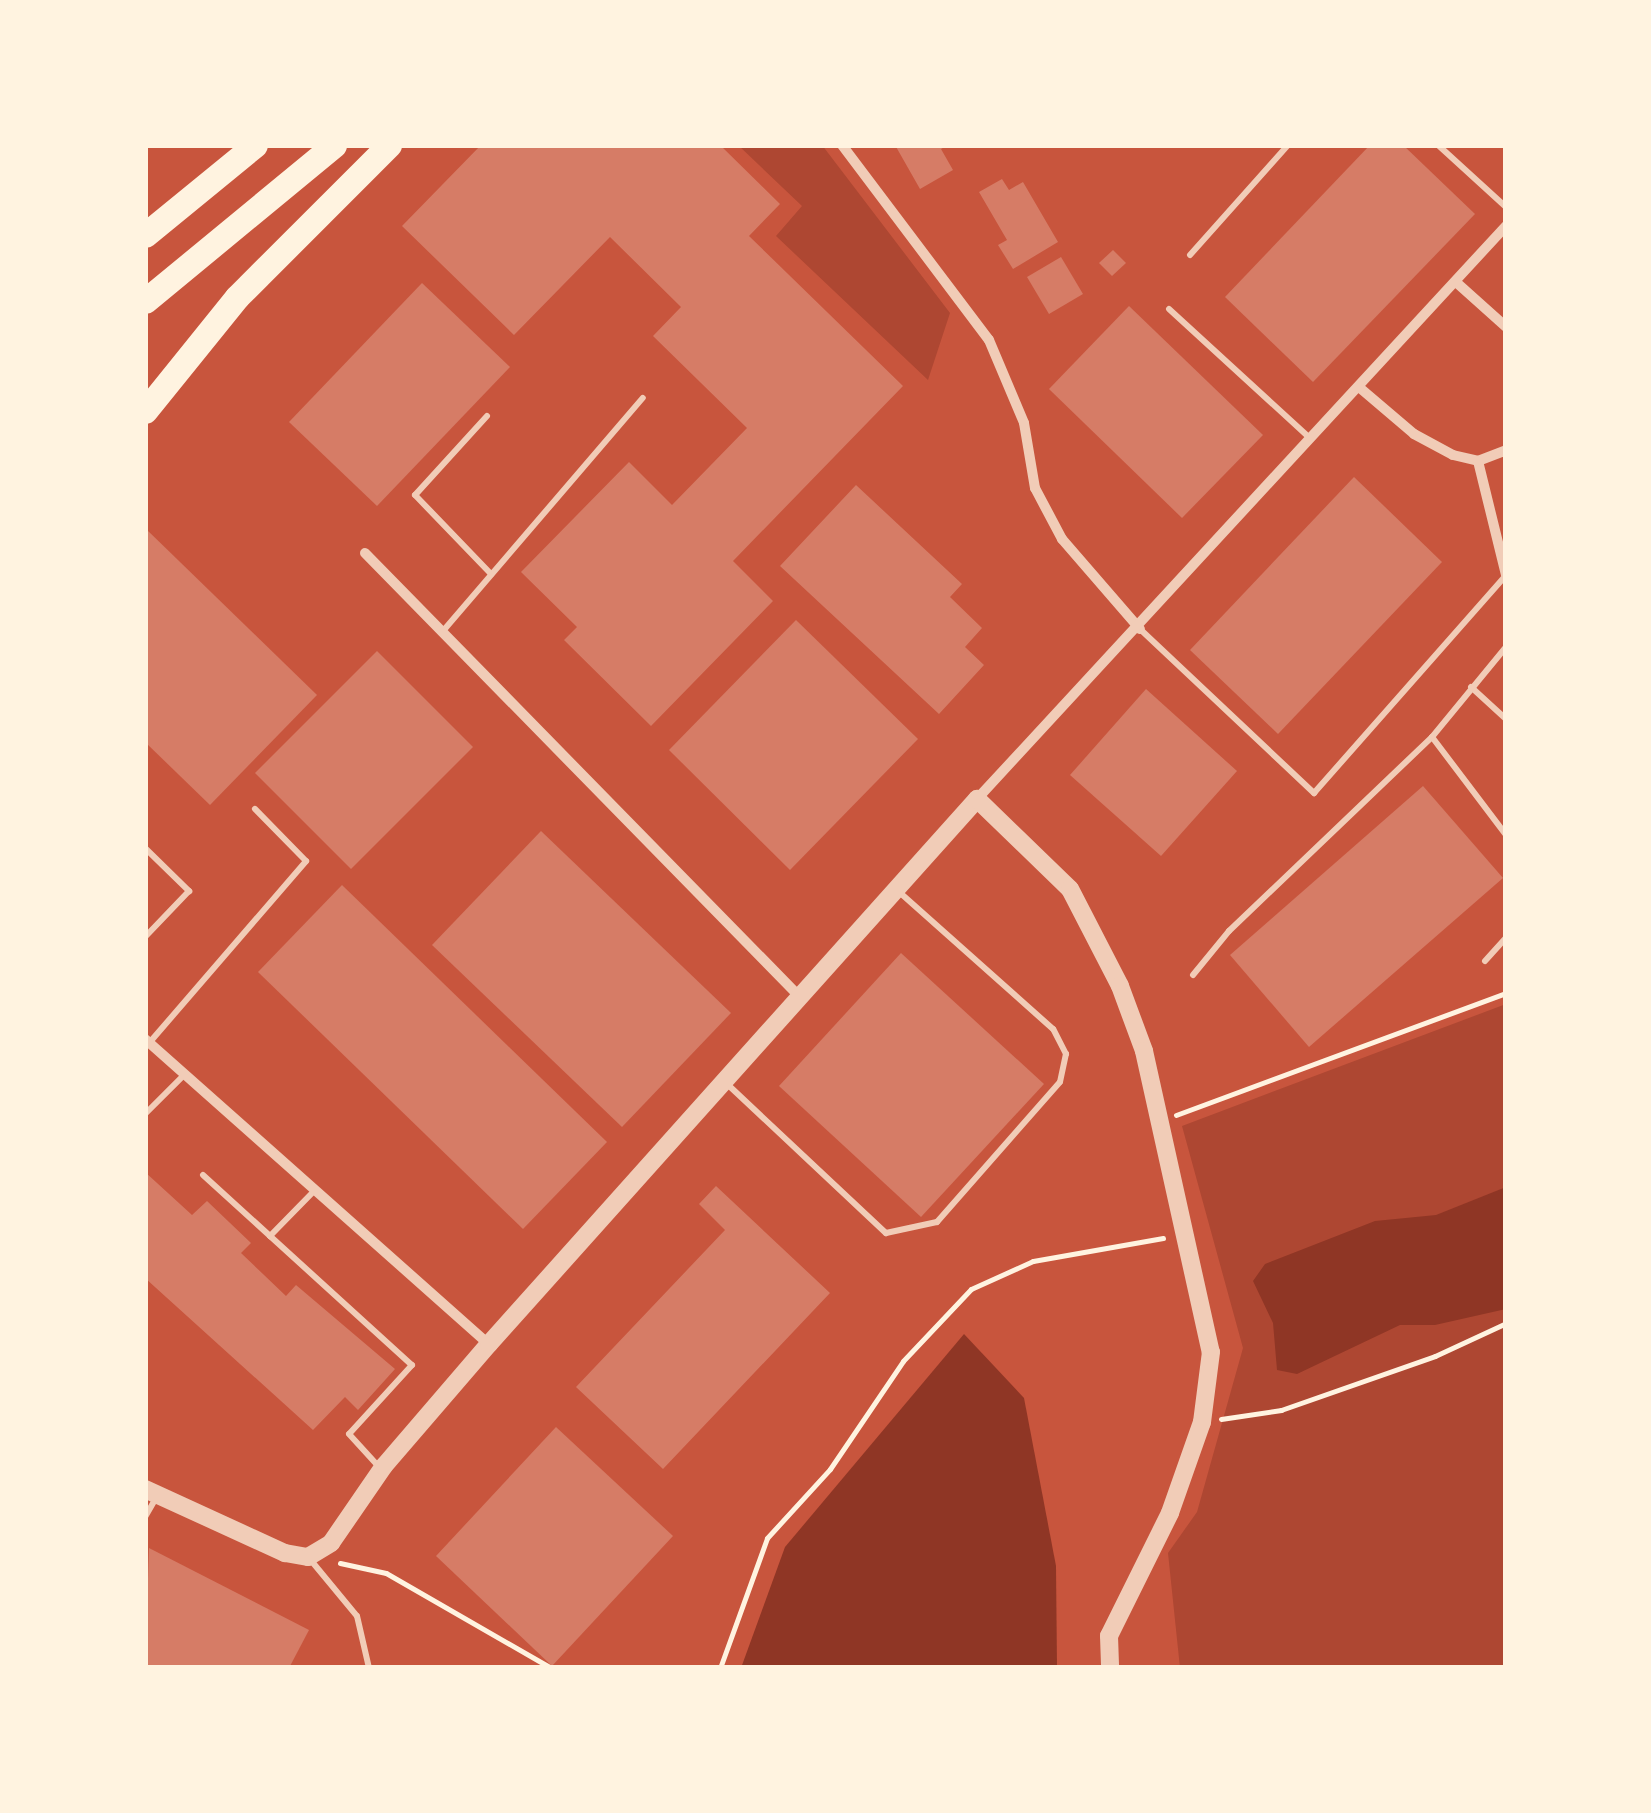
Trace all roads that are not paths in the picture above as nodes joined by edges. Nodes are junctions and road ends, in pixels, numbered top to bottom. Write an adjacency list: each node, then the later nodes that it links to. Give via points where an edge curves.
1 (254, 145): 9 (highway)
2 (334, 145): 12 (highway)
3 (388, 145): 17 (highway, via 237,297)
4 (842, 145): 25 (street, via 989,340 1024,423 1035,488 1062,539)
5 (1288, 145): 10 (lane)
6 (1438, 145): 7 (lane)
7 (1506, 207)
8 (1506, 226): 11 (street)
9 (145, 236)
10 (1190, 255)
11 (1457, 283): 14 (street); 15 (street)
12 (145, 301)
13 (1169, 309): 19 (lane)
14 (1506, 327)
15 (1360, 388): 19 (street); 21 (street, via 1414,434)
16 (643, 398): 23 (lane)
17 (145, 411)
18 (487, 416): 23 (lane, via 415,495)
19 (1310, 439): 25 (street)
20 (1506, 450): 21 (street)
21 (1478, 461): 24 (street)
22 (365, 553): 26 (street)
23 (491, 574): 26 (lane)
24 (1506, 575): 25 (lane, via 1314,793)
25 (1140, 629): 31 (street)
26 (442, 632): 40 (street)
27 (1506, 647): 28 (lane)
28 (1471, 687): 29 (lane); 30 (lane)
29 (1506, 719)
30 (1432, 737): 33 (lane); 39 (lane, via 1229,932)
31 (977, 799): 35 (street); 54 (street, via 1070,889 1120,986 1159,1122 1210,1352 1202,1422 1170,1513 1109,1636)
32 (254, 809): 41 (lane, via 306,861)
33 (1506, 834)
34 (145, 848): 36 (lane, via 189,890)
35 (894, 888): 40 (street); 43 (lane, via 1053,1029 1066,1054 1060,1082 937,1222 886,1233)
36 (145, 937)
37 (1506, 938): 38 (lane)
38 (1486, 961)
39 (1193, 975)
40 (800, 996): 43 (street)
41 (147, 1041): 42 (street)
42 (184, 1075): 44 (lane); 46 (street)
43 (724, 1081): 48 (street)
44 (145, 1114)
45 (203, 1175): 47 (lane)
46 (315, 1190): 47 (lane); 48 (street)
47 (270, 1236): 49 (lane, via 412,1366 349,1434)
48 (489, 1344): 49 (street)
49 (382, 1469): 52 (street, via 340,1534)
50 (152, 1492): 51 (lane); 52 (street, via 284,1553)
51 (145, 1517)
52 (308, 1557): 53 (lane, via 357,1616)
53 (369, 1668)
54 (1110, 1668)

